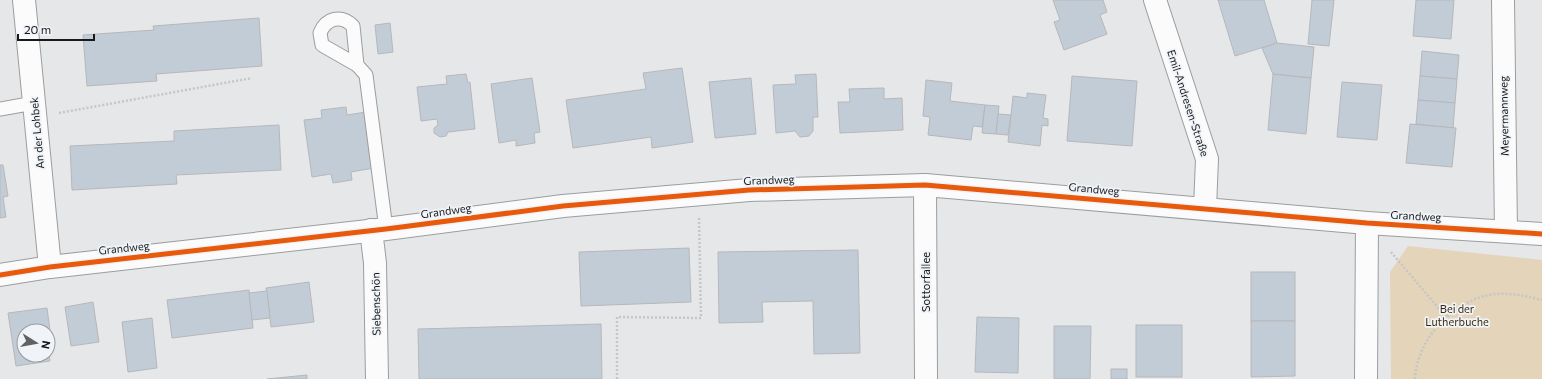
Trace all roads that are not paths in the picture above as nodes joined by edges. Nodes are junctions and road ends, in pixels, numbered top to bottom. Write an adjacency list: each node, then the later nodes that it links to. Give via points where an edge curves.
1 (24, 0): 6 (street, An der Lohbek)
2 (1155, 0): 8 (street, Emil-Andresen-Straße, via 1207,159)
3 (1503, 0): 11 (street, Meyermannweg)
4 (357, 65): 10 (lane, via 366,75)
5 (0, 109): 6 (lane)
6 (35, 110): 13 (street, An der Lohbek)
7 (925, 185): 8 (street, Grandweg); 10 (street, Grandweg, via 749,190 563,206); 16 (street, Sottorfallee)
8 (1205, 208): 9 (street, Grandweg)
9 (1367, 223): 11 (street, Grandweg); 17 (street)
10 (378, 230): 13 (street, Grandweg); 15 (street, Siebenschön, via 375,263)
11 (1506, 231): 12 (street, Grandweg)
12 (1542, 234)
13 (50, 266): 14 (street, Grandweg)
14 (0, 275)
15 (377, 379)
16 (926, 379)
17 (1366, 379)

